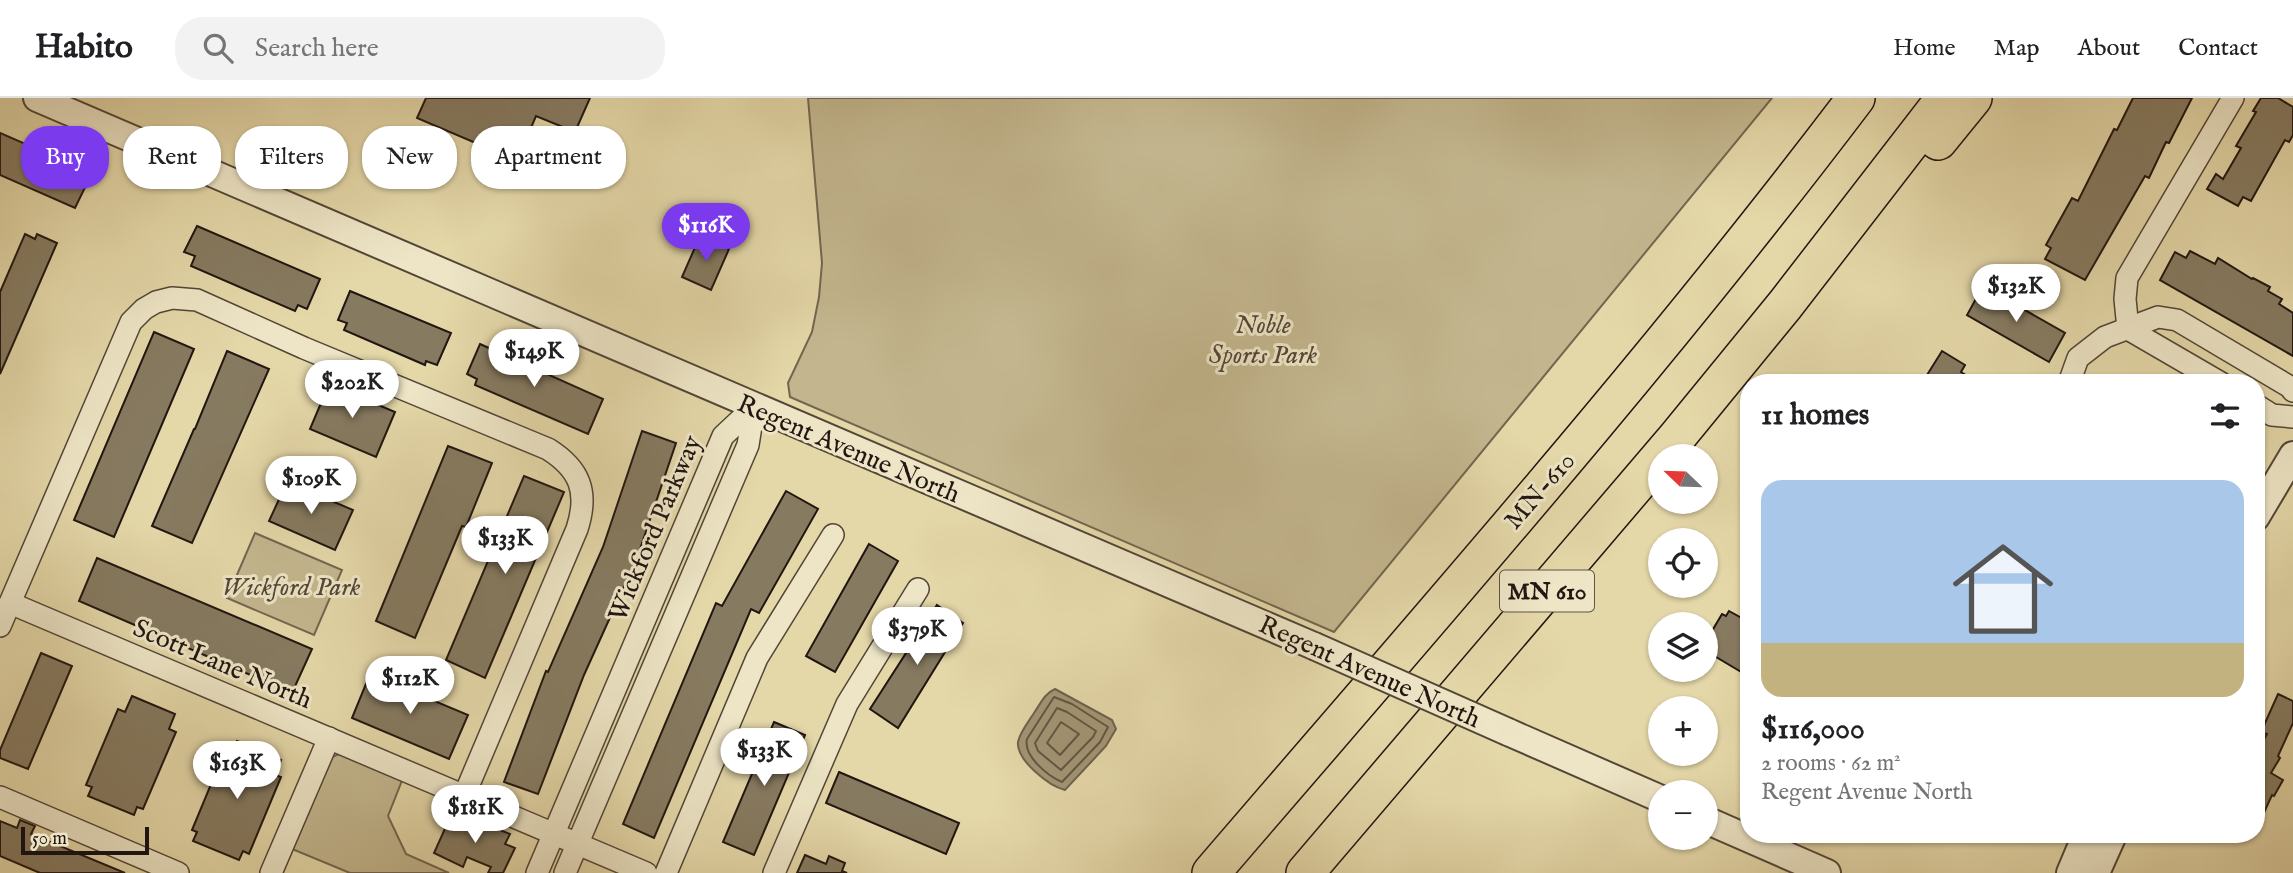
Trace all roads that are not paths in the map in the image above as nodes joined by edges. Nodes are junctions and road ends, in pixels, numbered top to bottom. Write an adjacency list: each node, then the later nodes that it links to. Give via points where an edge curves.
1 (37, 98): 13 (street, Regent Avenue North)
2 (1834, 98): 11 (highway)
3 (1856, 98): 11 (highway, MN-610 / MN 610)
4 (1945, 98): 7 (highway, MN 610)
5 (1973, 98): 7 (highway, via 1881,208)
6 (2233, 98): 8 (street, via 2127,278)
7 (1785, 305): 41 (highway, MN 610)
8 (2128, 329): 9 (street, via 2105,337 2078,358); 10 (street); 12 (street, via 2158,317 2177,320)
9 (2072, 374)
10 (2206, 374)
11 (1625, 390): 40 (highway, MN-610 / MN 610)
12 (2293, 391)
13 (754, 407): 23 (street, Regent Avenue North, bridge); 27 (street, Wickford Parkway, via 723,436); 32 (street, Wickford Parkway, via 748,445)
14 (2265, 411): 15 (street)
15 (2293, 417)
16 (2293, 455): 17 (street)
17 (2265, 502)
18 (833, 535): 38 (street, via 757,658)
19 (918, 589): 39 (street, via 848,704)
20 (10, 603): 21 (street); 22 (street, Scott Lane North); 24 (street, via 131,322 156,302 197,300 548,449 573,469 580,484 582,515)
21 (0, 626)
22 (329, 738): 24 (street, Scott Lane North); 34 (street)
23 (1648, 793)
24 (464, 796): 27 (street, Scott Lane North)
25 (0, 797): 33 (street)
26 (1718, 825): 28 (street)
27 (554, 833): 32 (street, Scott Lane North); 35 (street, Wickford Parkway)
28 (1740, 835)
29 (1759, 843): 42 (street)
30 (2083, 843): 43 (street)
31 (2109, 843): 44 (street)
32 (577, 844): 36 (street, Wickford Parkway); 37 (street, Scott Lane North)
33 (178, 873)
34 (271, 873)
35 (537, 873)
36 (565, 873)
37 (646, 873)
38 (666, 873)
39 (774, 873)
40 (1211, 873)
41 (1305, 873)
42 (1827, 873)
43 (2070, 873)
44 (2096, 873)

